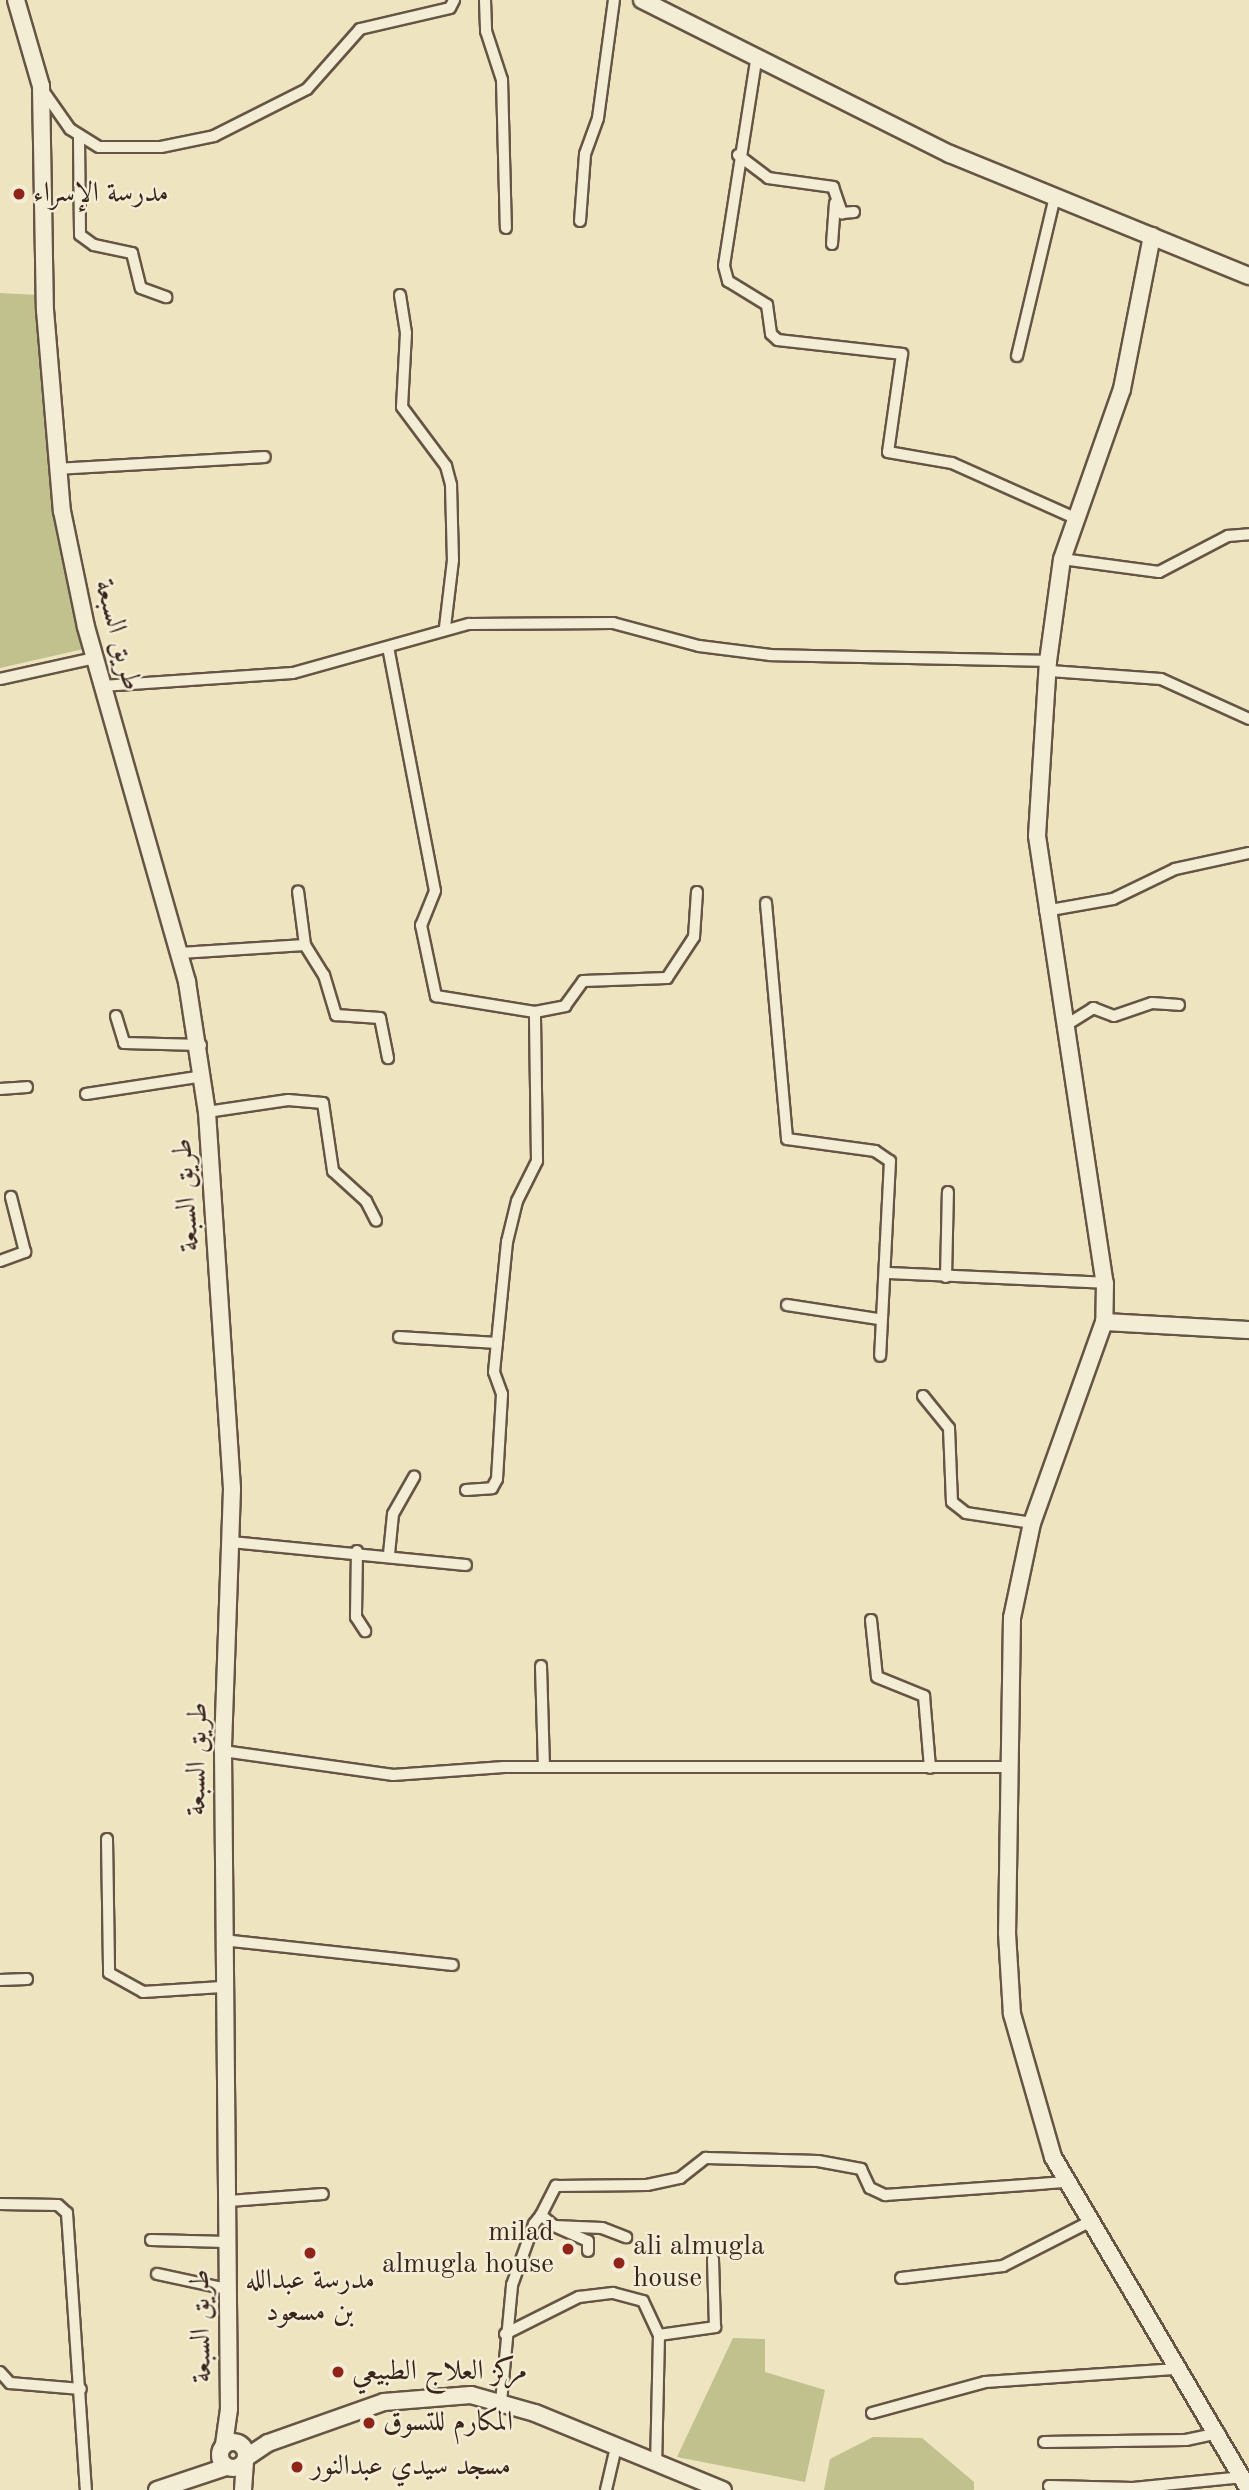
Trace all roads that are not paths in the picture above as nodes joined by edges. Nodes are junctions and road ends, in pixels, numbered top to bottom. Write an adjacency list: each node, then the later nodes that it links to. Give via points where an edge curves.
1 (16, 0): 7 (street, طريق السبعة)
2 (454, 0): 8 (street, via 450,8 360,29 307,89 215,136 132,149 99,147)
3 (485, 0): 14 (street, via 486,31 502,80)
4 (614, 0): 13 (street, via 598,118 585,154)
5 (642, 0): 6 (street)
6 (756, 61): 9 (street); 10 (street)
7 (41, 86): 8 (street); 22 (street, طريق السبعة)
8 (79, 138): 19 (street, via 80,234 94,246 132,253 141,288)
9 (738, 155): 11 (street, via 768,178 832,187); 23 (street, via 725,274 734,287 767,305 771,334 806,345 898,351 905,362 888,452 952,463)
10 (1055, 197): 15 (street); 20 (street)
11 (835, 203): 12 (street, via 842,213); 16 (street)
12 (855, 212)
13 (580, 221)
14 (506, 228)
15 (1152, 236): 17 (street); 23 (street, via 1122,389)
16 (832, 244)
17 (1249, 276)
18 (400, 295): 26 (street, via 405,333 402,407 446,466 451,485 453,560)
19 (166, 297)
20 (1017, 356)
21 (265, 457): 22 (street)
22 (56, 469): 28 (street, طريق السبعة)
23 (1073, 517): 25 (street)
24 (1249, 534): 25 (street, via 1228,536 1159,572)
25 (1062, 559): 29 (street)
26 (445, 627): 27 (street); 29 (street, via 613,623 742,653)
27 (388, 647): 31 (street, via 293,673); 41 (street, via 435,891 421,925 429,988 436,996 468,1005)
28 (95, 658): 30 (street); 31 (street, طريق السبعة)
29 (1049, 666): 32 (street, via 1161,679); 37 (street, via 1037,836)
30 (0, 679)
31 (102, 686): 39 (street, طريق السبعة)
32 (1249, 719)
33 (1249, 853): 37 (street, via 1185,866 1113,899)
34 (298, 891): 38 (street)
35 (698, 892): 41 (street, via 694,937 667,978 583,981 565,1006)
36 (766, 903): 55 (street, via 787,1139 875,1151 890,1161)
37 (1045, 911): 43 (street)
38 (305, 945): 39 (street); 45 (street, via 324,975 335,1014 380,1018)
39 (180, 953): 44 (street, طريق السبعة)
40 (1179, 1005): 43 (street, via 1152,1003 1114,1016 1093,1008)
41 (535, 1012): 63 (street, via 537,1161 509,1231)
42 (116, 1016): 44 (street, via 124,1044)
43 (1063, 1027): 57 (street)
44 (201, 1045): 46 (street, طريق السبعة)
45 (388, 1058)
46 (204, 1076): 49 (street); 50 (street, طريق السبعة)
47 (27, 1087): 48 (street)
48 (0, 1089)
49 (86, 1094)
50 (207, 1112): 53 (street, via 288,1100 323,1103 333,1171 370,1206); 69 (street, طريق السبعة)
51 (948, 1192): 56 (street)
52 (11, 1197): 54 (street, via 25,1252)
53 (376, 1221)
54 (0, 1261)
55 (888, 1273): 56 (street); 59 (street, via 880,1288)
56 (946, 1277): 57 (street)
57 (1104, 1283): 60 (street)
58 (787, 1305): 59 (street)
59 (879, 1319): 64 (street)
60 (1104, 1322): 61 (street); 68 (street)
61 (1249, 1330)
62 (399, 1337): 63 (street)
63 (497, 1343): 67 (street, via 495,1377 502,1394 496,1483)
64 (880, 1356)
65 (923, 1396): 68 (street, via 949,1428 952,1502 967,1513)
66 (414, 1477): 71 (street, via 393,1514)
67 (466, 1490)
68 (1032, 1523): 77 (street, via 1012,1618)
69 (231, 1542): 70 (street); 76 (street, طريق السبعة)
70 (357, 1551): 71 (street); 74 (street, via 356,1617)
71 (389, 1554): 72 (street)
72 (466, 1565)
73 (871, 1620): 79 (street, via 877,1677 924,1696)
74 (365, 1631)
75 (541, 1666): 78 (street)
76 (223, 1751): 78 (street, via 393,1775); 81 (street, طريق السبعة)
77 (1008, 1767): 79 (street); 86 (street, via 1012,2014)
78 (544, 1768): 79 (street)
79 (930, 1768)
80 (107, 1839): 85 (street, via 110,1973 143,1992)
81 (223, 1940): 82 (street); 85 (street, طريق السبعة)
82 (453, 1965)
83 (27, 1979): 84 (street)
84 (0, 1980)
85 (222, 1987): 88 (street, طريق السبعة)
86 (1065, 2182): 90 (street, via 885,2195 870,2189 861,2169 818,2161 706,2158 680,2178 647,2185 556,2186); 91 (street)
87 (323, 2194): 88 (street)
88 (229, 2201): 95 (street, طريق السبعة)
89 (0, 2204): 105 (street, via 58,2205 67,2213)
90 (541, 2216): 92 (street); 101 (street, via 517,2266)
91 (1087, 2223): 99 (street, via 1003,2266); 103 (street)
92 (554, 2226): 93 (street, via 602,2228); 96 (street, via 588,2241)
93 (626, 2237)
94 (151, 2240): 95 (street)
95 (227, 2242): 100 (street, طريق السبعة)
96 (588, 2251)
97 (713, 2259): 102 (street, via 715,2327)
98 (157, 2274): 100 (street)
99 (901, 2278)
100 (227, 2289): 111 (street, طريق السبعة, via 229,2409)
101 (505, 2334): 102 (street, via 572,2300 613,2294 643,2301); 106 (street)
102 (659, 2335): 112 (street)
103 (1178, 2369): 107 (street, via 985,2382); 108 (street)
104 (0, 2372): 105 (street, via 10,2383)
105 (81, 2389): 117 (street)
106 (501, 2402): 110 (street); 111 (street, via 444,2393 408,2398)
107 (873, 2413)
108 (1219, 2433): 109 (street, via 1186,2440); 115 (street)
109 (1044, 2442)
110 (616, 2447): 112 (street); 120 (street)
111 (236, 2450): 113 (street); 114 (street); 119 (street, طريق السبعة)
112 (656, 2463): 121 (street)
113 (228, 2468): 114 (street); 119 (street)
114 (194, 2474): 118 (street)
115 (1246, 2483): 116 (street)
116 (1049, 2486)
117 (86, 2490)
118 (157, 2490)
119 (241, 2490)
120 (606, 2490)
121 (723, 2490)

